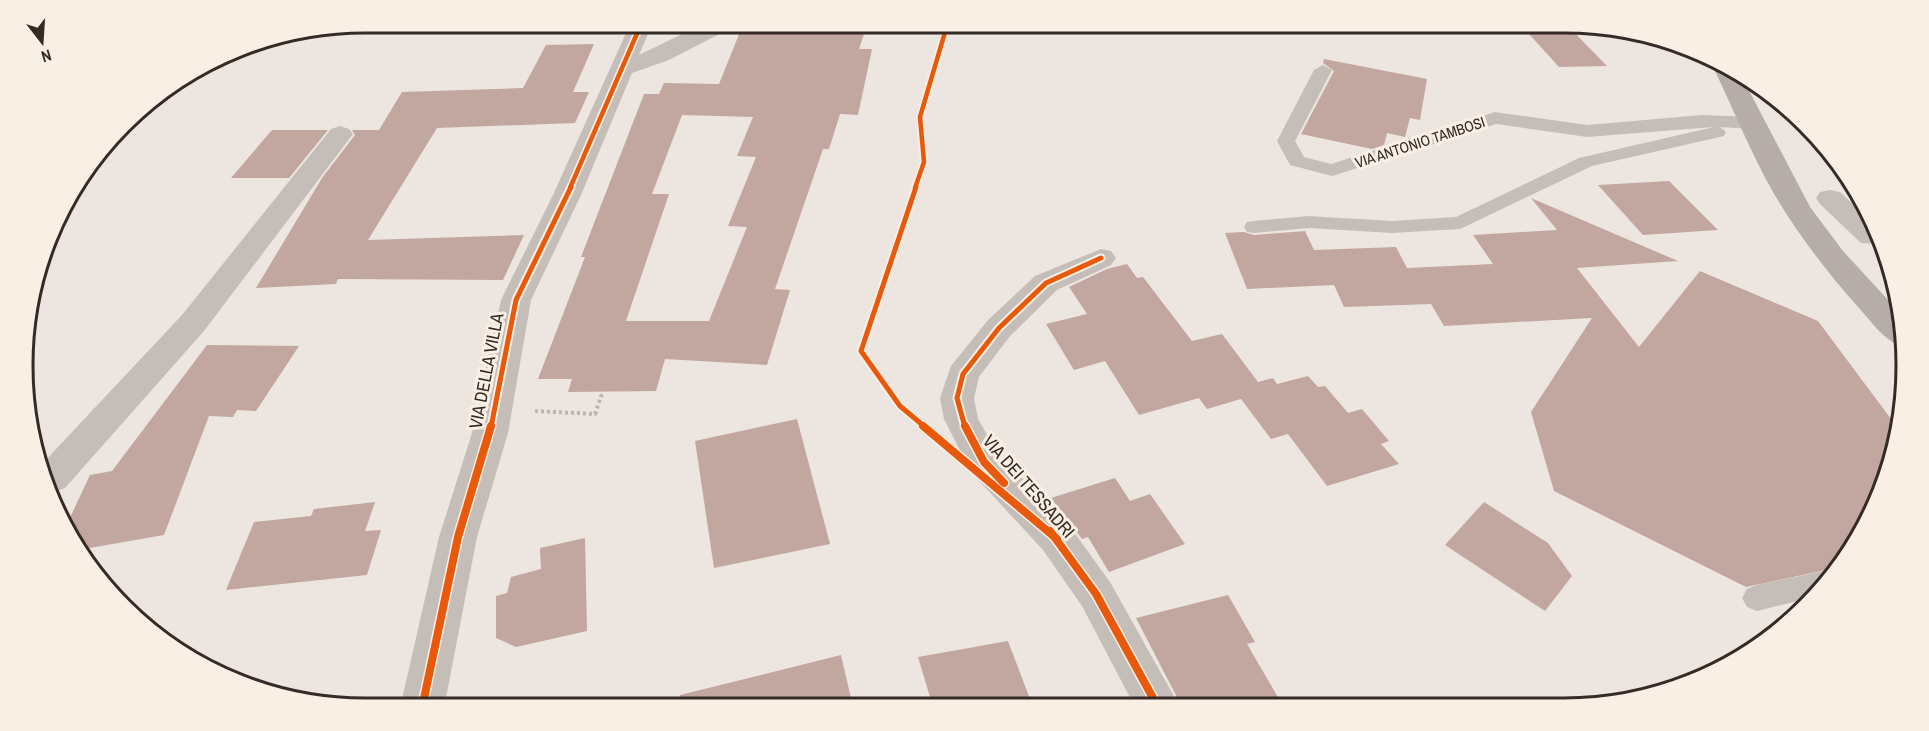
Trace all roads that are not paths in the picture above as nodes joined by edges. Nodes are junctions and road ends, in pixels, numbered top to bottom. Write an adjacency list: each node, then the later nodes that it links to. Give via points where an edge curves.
1 (638, 33): 3 (street, VIA DELLA VILLA)
2 (704, 33): 3 (street)
3 (624, 68): 16 (street, VIA DELLA VILLA, via 516,300 490,433 458,537)
4 (1323, 70): 6 (lane, VIA ANTONIO TAMBOSI, via 1286,141 1297,161 1332,170 1494,118 1587,131 1702,121)
5 (1731, 78): 6 (main road)
6 (1753, 123): 8 (main road); 9 (lane, via 1586,162 1460,223 1392,227 1309,222)
7 (340, 134): 13 (street, via 193,323)
8 (1797, 208): 10 (street, via 1835,204); 12 (main road, via 1858,288)
9 (1254, 227)
10 (1870, 236)
11 (1101, 258): 17 (street, VIA DEI TESSADRI, via 1046,283 999,328 963,374 957,398 961,419 984,462 1057,539 1096,594)
12 (1893, 325)
13 (53, 478)
14 (1813, 585): 15 (lane)
15 (1757, 598)
16 (424, 698)
17 (1153, 698)

